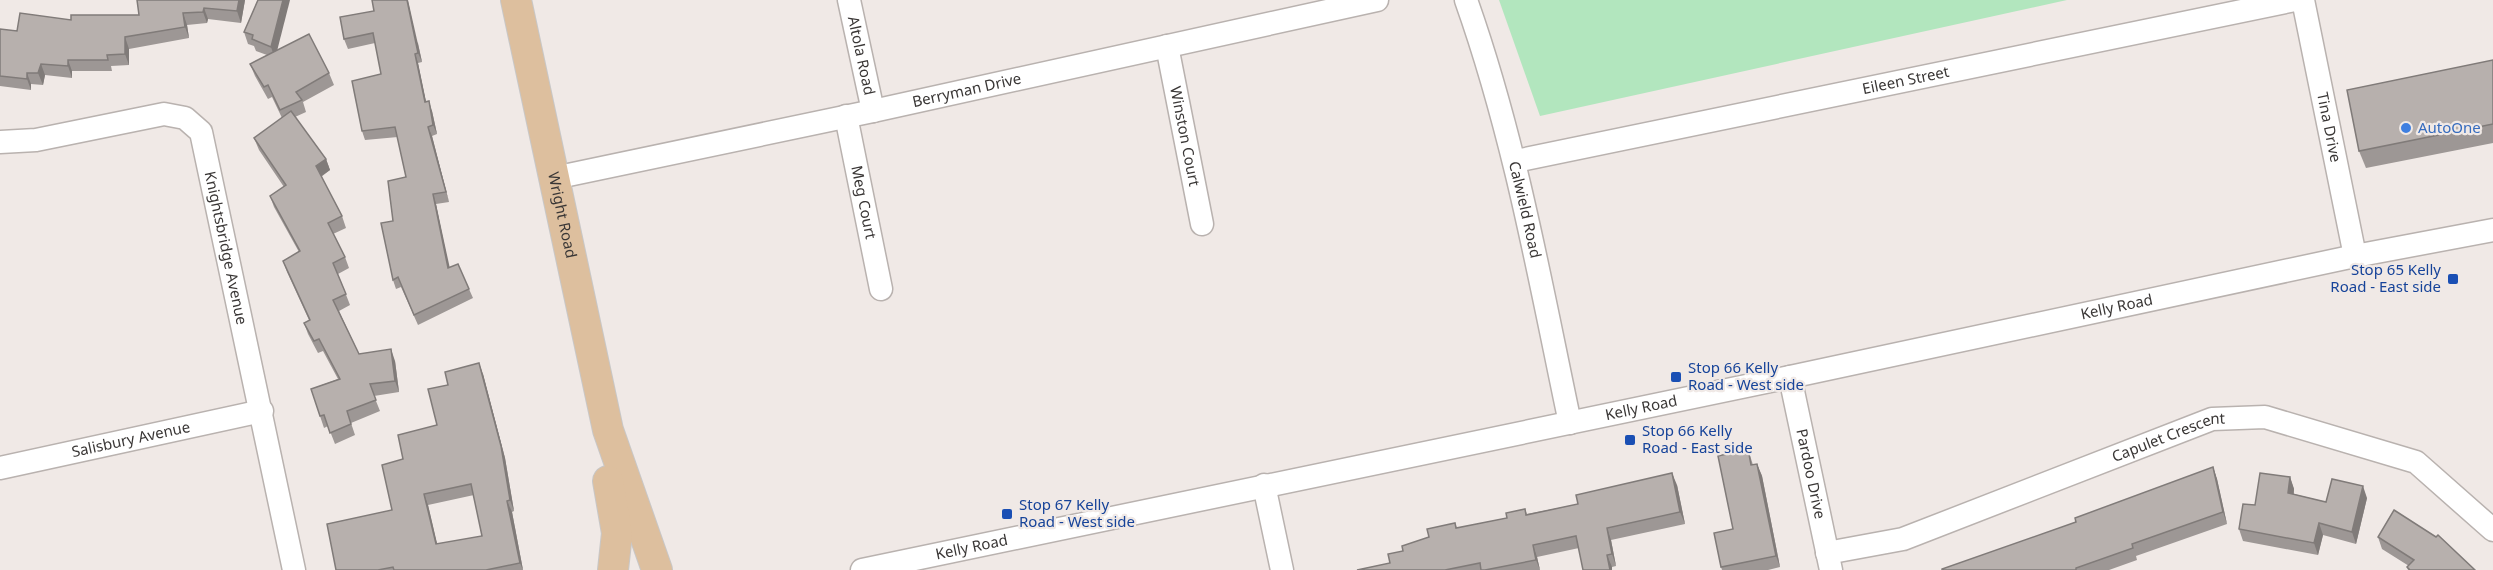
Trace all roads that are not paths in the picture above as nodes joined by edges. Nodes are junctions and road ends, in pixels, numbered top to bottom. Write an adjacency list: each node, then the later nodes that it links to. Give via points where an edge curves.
1 (516, 0): 12 (main road, Wright Road)
2 (849, 0): 8 (street, Altola Road)
3 (1377, 0): 7 (street, Berryman Drive)
4 (1466, 0): 11 (street, Calwield Road)
5 (2295, 0): 11 (street, Eileen Street)
6 (2303, 0): 15 (street, Tina Drive)
7 (1167, 46): 8 (street, Berryman Drive); 13 (street, Winston Court)
8 (873, 111): 9 (street, Berryman Drive)
9 (846, 116): 12 (street, Berryman Drive); 16 (street, Meg Court)
10 (0, 142): 18 (street, Knightsbridge Avenue, via 36,140 164,114 177,115 197,126 205,146)
11 (1516, 161): 19 (street, Calwield Road)
12 (554, 178): 20 (main road, Wright Road)
13 (1202, 224)
14 (2493, 230): 15 (street, Kelly Road)
15 (2355, 256): 17 (street, Kelly Road)
16 (881, 289)
17 (1790, 377): 19 (street, Kelly Road); 24 (street, Pardoo Drive)
18 (262, 411): 21 (street, Salisbury Avenue); 25 (street, Knightsbridge Avenue)
19 (1570, 423): 22 (street, Kelly Road)
20 (608, 430): 26 (main road, Wright Road, via 607,475 617,533); 27 (main road, Wright Road)
21 (0, 468)
22 (1264, 485): 28 (street, Kelly Road); 29 (street)
23 (2493, 530): 24 (street, Capulet Crescent, via 2416,462 2265,417 2212,419 1903,539)
24 (1829, 562)
25 (294, 570)
26 (613, 570)
27 (657, 570)
28 (862, 570)
29 (1282, 570)

